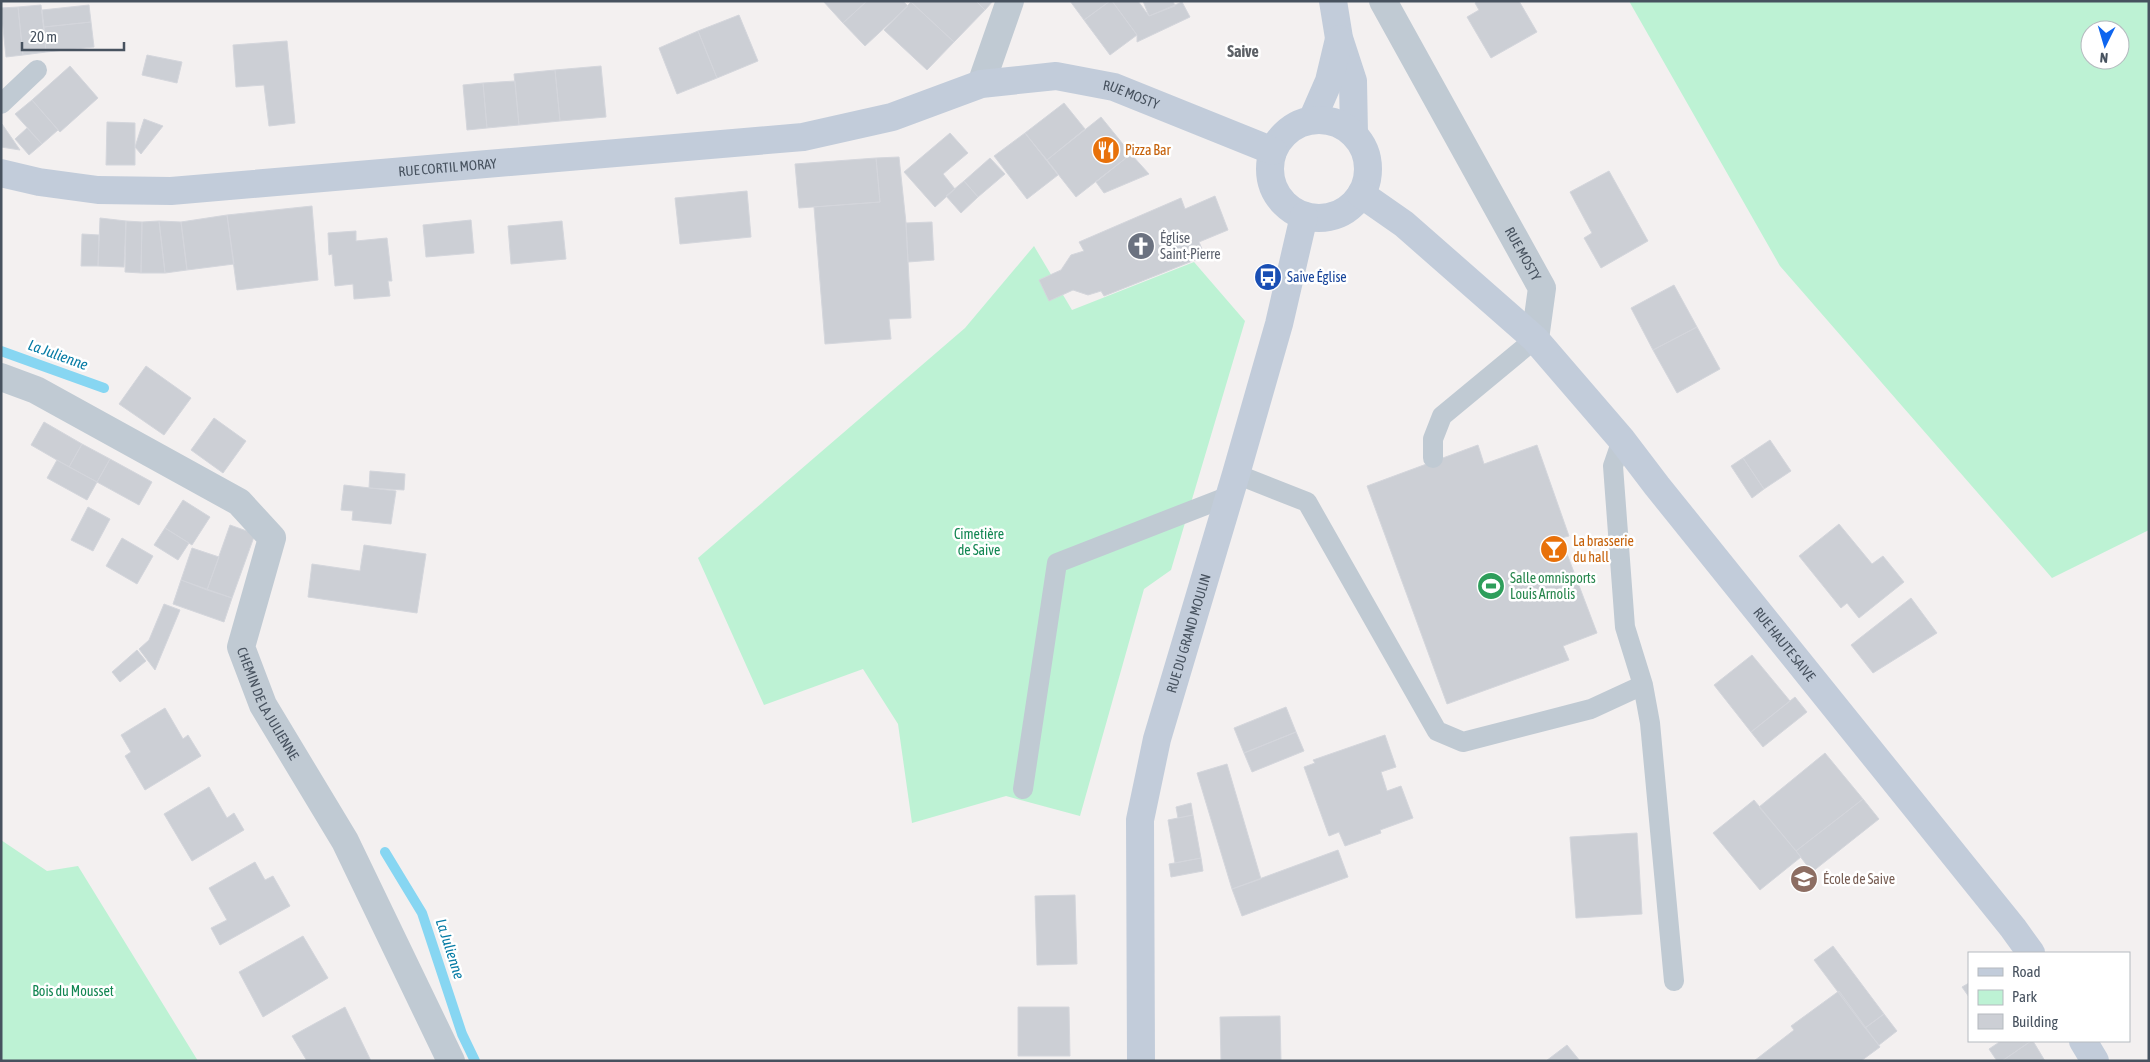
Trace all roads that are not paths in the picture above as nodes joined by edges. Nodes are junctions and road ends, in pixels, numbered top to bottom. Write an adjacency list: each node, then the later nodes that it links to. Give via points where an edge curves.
1 (1010, 1): 6 (street)
2 (1333, 1): 4 (street)
3 (1383, 1): 15 (street, RUE MOSTY, via 1542,288)
4 (1339, 38): 9 (street, via 1329,81); 10 (street, via 1353,81)
5 (36, 70): 7 (lane)
6 (981, 84): 8 (street, RUE MOSTY); 11 (street, RUE MOSTY, via 1056,76 1114,88)
7 (1, 104)
8 (892, 118): 12 (street, RUE CORTIL MORAY, via 803,137 172,191 98,190)
9 (1312, 120): 10 (street, via 1342,125); 11 (street, via 1295,126 1282,136)
10 (1354, 134): 13 (street, via 1368,163 1367,179)
11 (1273, 151): 14 (street, via 1270,167 1278,197 1290,209)
12 (1, 173)
13 (1361, 194): 14 (street, via 1337,214 1320,218); 15 (street, via 1404,224)
14 (1304, 216): 19 (street, RUE DU GRAND MOULIN, via 1279,324)
15 (1535, 339): 17 (street, RUE HAUTE SAIVE); 18 (lane, via 1442,416 1432,439)
16 (1, 377): 25 (street, CHEMIN DE LA JULIENNE, via 36,390 239,502 272,538 240,647 263,705 345,841)
17 (1622, 440): 20 (lane, via 1613,466 1625,628); 22 (street, RUE HAUTE SAIVE)
18 (1434, 458)
19 (1233, 485): 20 (lane, via 1308,502 1437,731 1463,742 1591,709); 21 (lane, via 1057,563); 26 (street, RUE DU GRAND MOULIN, via 1156,740 1140,820)
20 (1643, 685): 23 (lane, via 1650,723)
21 (1023, 789)
22 (2030, 952)
23 (1674, 982)
24 (2084, 1042): 27 (street)
25 (451, 1061)
26 (1141, 1061)
27 (2094, 1061)

